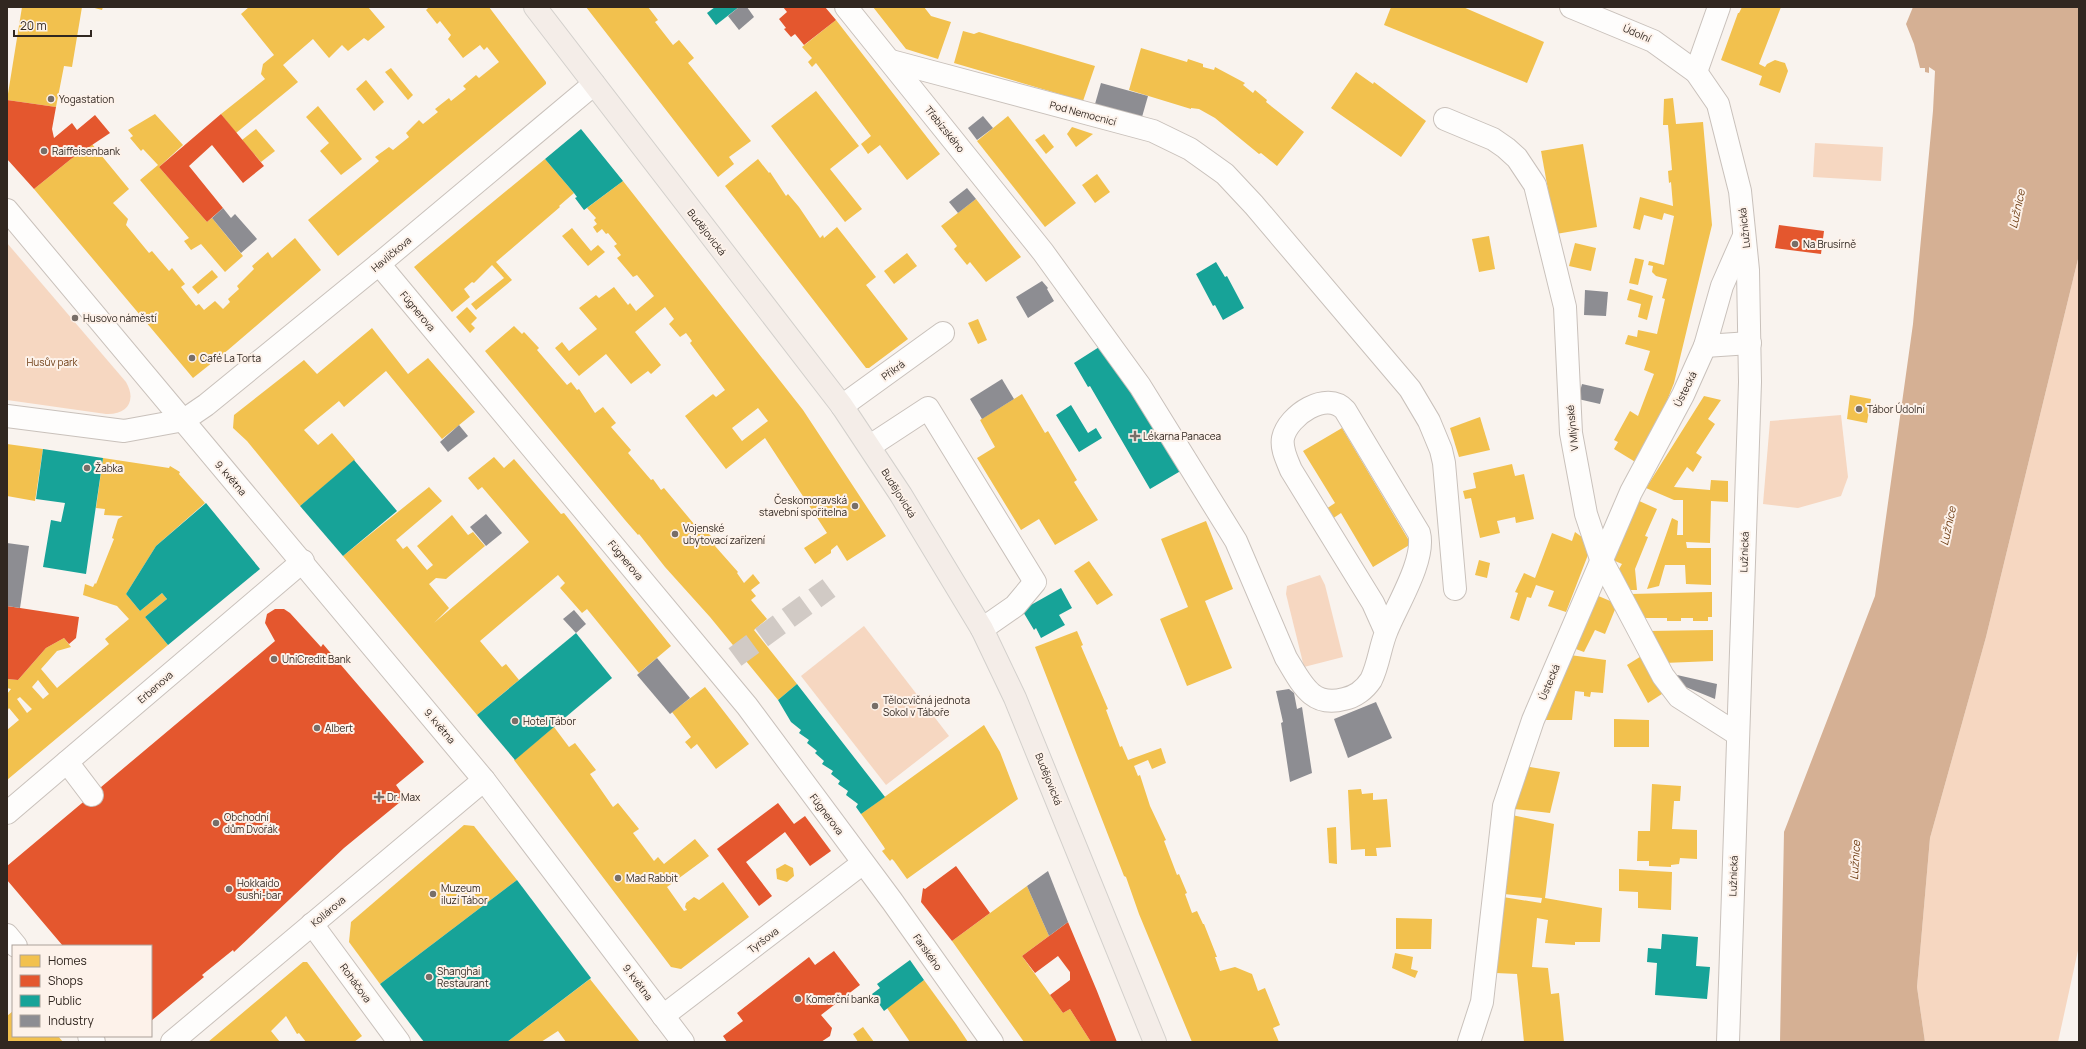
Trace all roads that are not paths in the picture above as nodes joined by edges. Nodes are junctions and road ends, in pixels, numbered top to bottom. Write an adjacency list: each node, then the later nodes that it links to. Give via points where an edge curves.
1 (535, 7): 7 (main road, Budějovická)
2 (846, 7): 5 (street, Třebízského)
3 (1571, 7): 6 (street, Údolní, via 1653,40)
4 (1719, 7): 6 (street)
5 (890, 61): 21 (street, Pod Nemocnicí, via 1153,131 1190,149 1225,174 1365,335 1424,410 1444,463); 23 (street, Třebízského, via 1043,252 1140,386 1236,541 1286,658 1307,688 1315,697 1332,702 1356,695 1370,681 1375,671)
6 (1696, 72): 10 (street, Lužnická, via 1711,92 1722,117 1740,191)
7 (594, 84): 11 (street, Havlíčkova); 15 (main road, Budějovická)
8 (1445, 119): 19 (street, V Mlýnské, via 1493,139 1506,148 1517,158 1535,185 1565,307 1571,433 1586,514)
9 (7, 210): 17 (street)
10 (1745, 236): 13 (street, Lužnická); 14 (street, Ústecká, via 1722,286)
11 (379, 264): 17 (street, Havlíčkova, via 206,405); 29 (street, Fügnerova, via 747,706)
12 (943, 333): 15 (street, Příkrá)
13 (1750, 343): 14 (street); 24 (street, Lužnická)
14 (1705, 346): 19 (street, Ústecká, via 1683,395 1631,492)
15 (842, 406): 18 (main road, Budějovická)
16 (7, 416): 17 (street, via 124,431)
17 (184, 420): 20 (street, 9. května)
18 (870, 446): 22 (main road, Budějovická); 22 (street, via 928,408 1035,582 1015,606)
19 (1601, 559): 24 (street, V Mlýnské, via 1663,676 1679,697); 39 (street, Ústecká, via 1533,720 1504,806 1482,1002)
20 (303, 561): 25 (street, Erbenova); 26 (street, 9. května)
21 (1455, 589)
22 (982, 629): 38 (main road, Budějovická, via 1015,698)
23 (1386, 632): 23 (street, Třebízského, via 1373,603 1291,470 1285,455 1283,438 1290,424 1304,411 1330,402 1340,404 1345,410 1419,533 1422,543 1418,561)
24 (1737, 734): 40 (street, Lužnická)
25 (67, 762): 27 (street); 28 (street, Erbenova)
26 (484, 780): 30 (street, Kollárova); 33 (street, 9. května)
27 (92, 795)
28 (7, 813)
29 (863, 863): 33 (street, Tyršova); 37 (street, Farského)
30 (312, 924): 34 (street, Kollárova); 35 (street, Roháčova)
31 (7, 935): 32 (street)
32 (15, 945)
33 (663, 1016): 36 (street, 9. května)
34 (172, 1042)
35 (399, 1042)
36 (683, 1042)
37 (992, 1042)
38 (1155, 1042)
39 (1469, 1042)
40 (1728, 1042)

